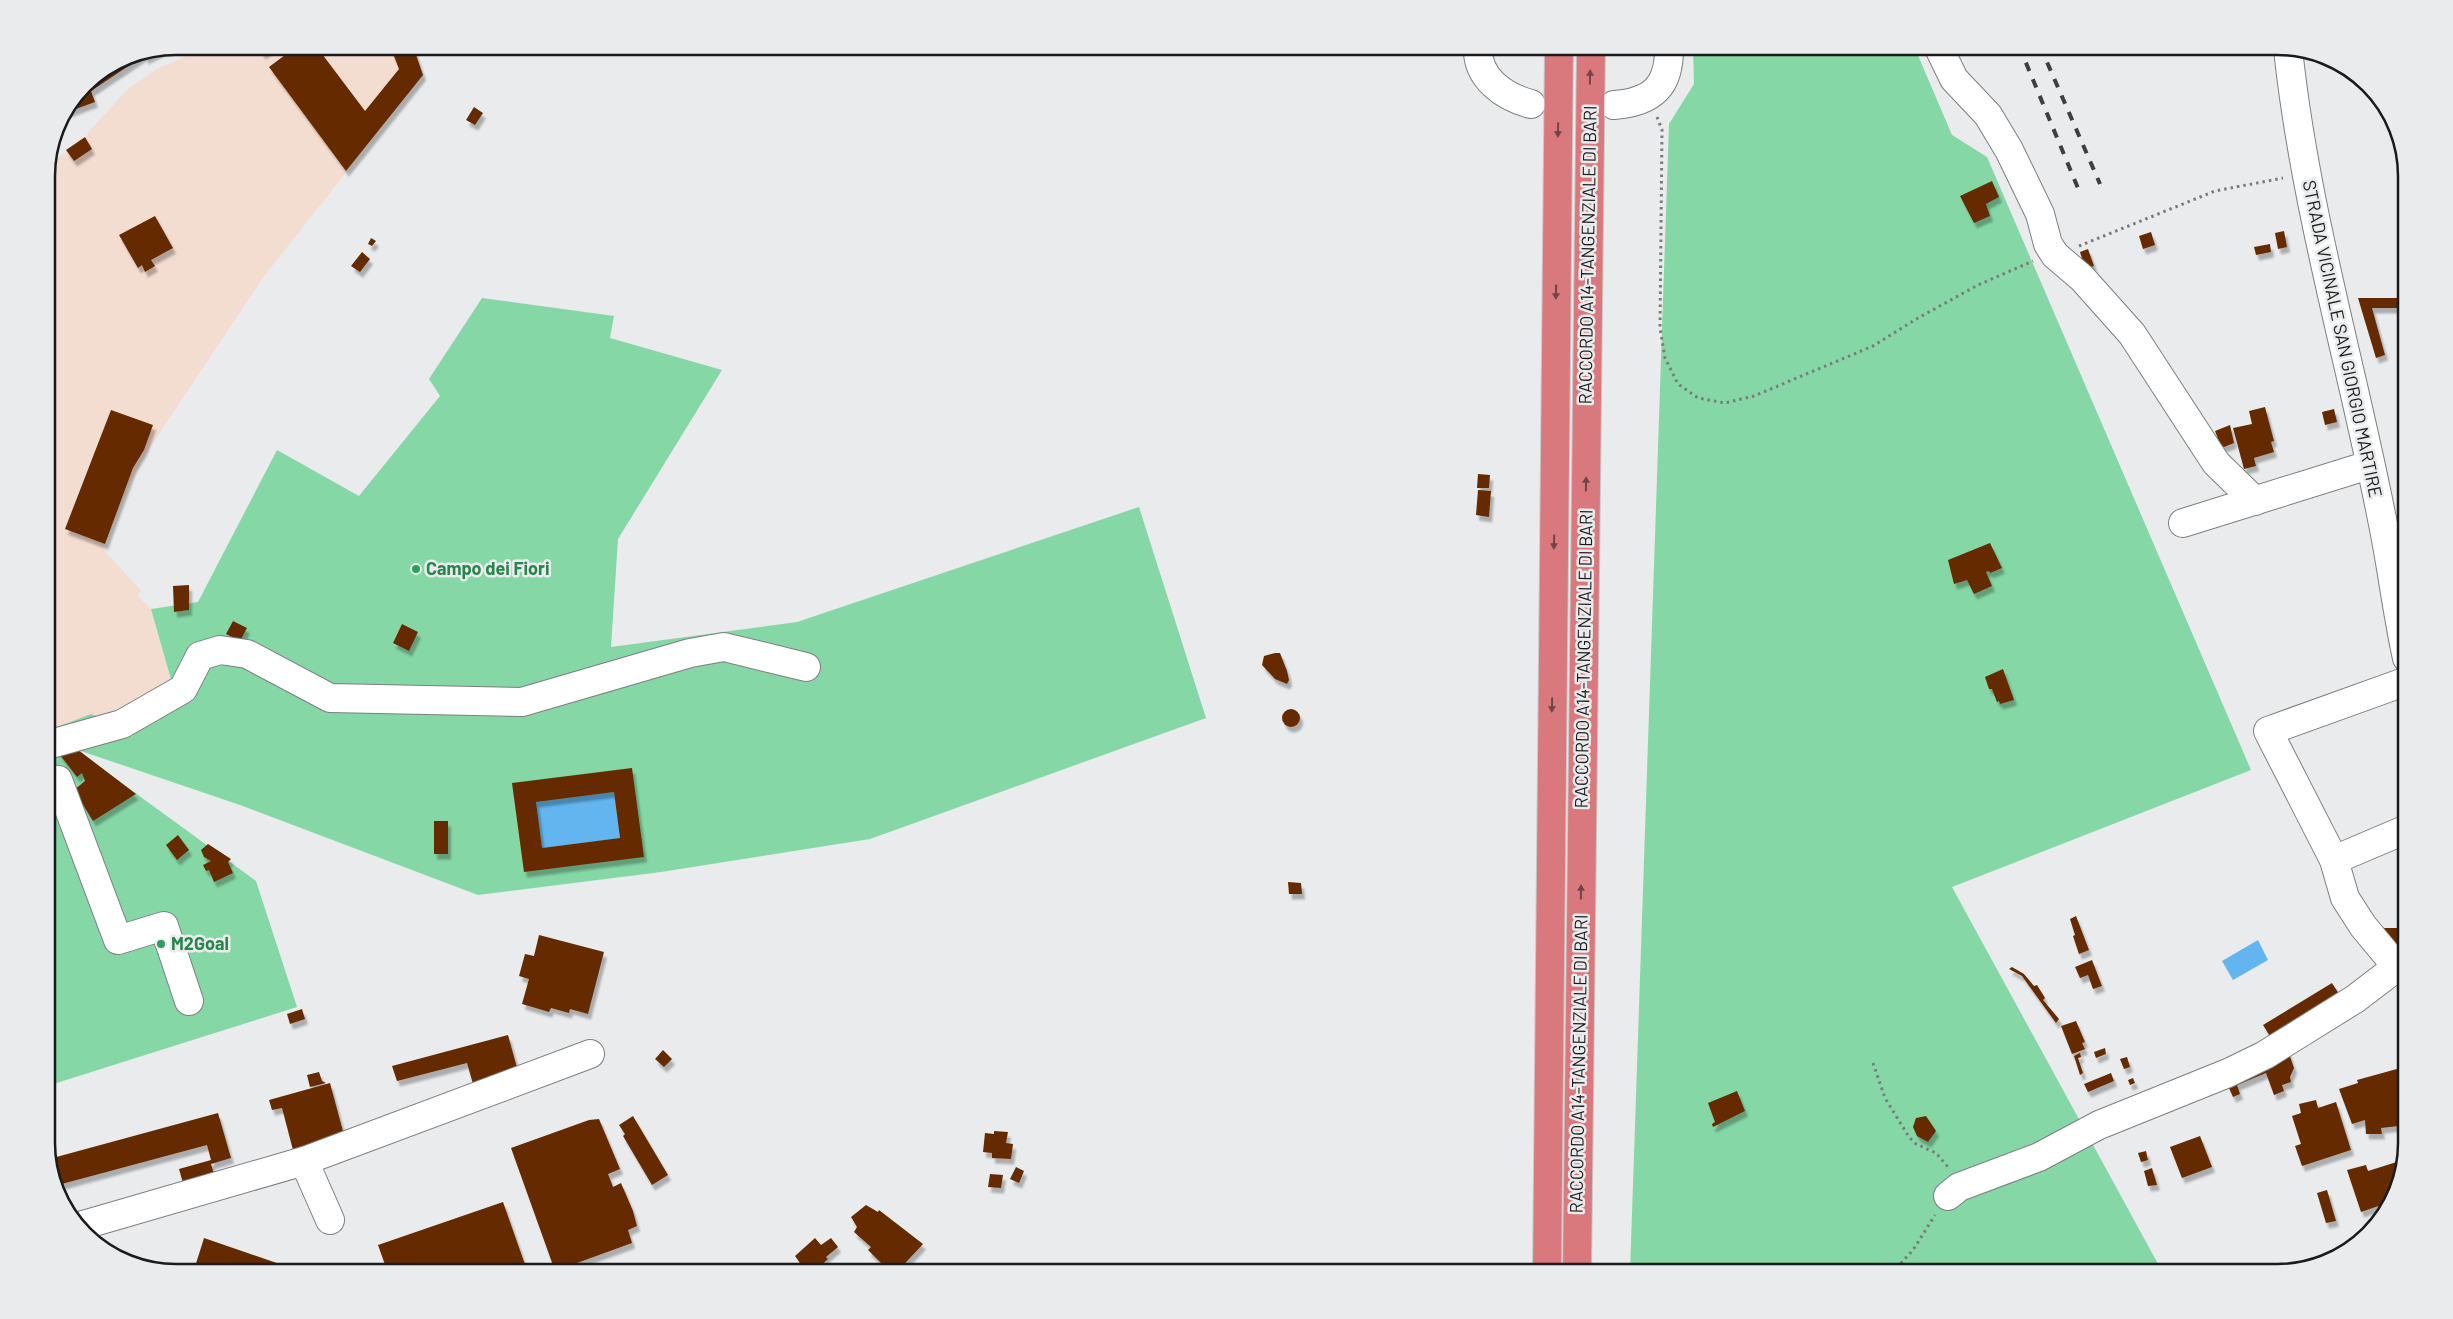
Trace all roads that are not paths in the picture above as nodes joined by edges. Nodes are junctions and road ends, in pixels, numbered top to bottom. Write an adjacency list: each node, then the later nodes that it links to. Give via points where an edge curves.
1 (1477, 55): 7 (street, via 1487,76 1501,92)
2 (1559, 55): 26 (highway, RACCORDO A14-TANGENZIALE DI BARI, one-way to 26)
3 (1591, 55): 27 (highway, RACCORDO A14-TANGENZIALE DI BARI, one-way to 3)
4 (1669, 55): 8 (street, via 1663,82 1649,98)
5 (1942, 55): 10 (street, via 1954,79 1988,115 2009,150 2040,214 2048,244 2055,255 2082,278 2132,334 2216,463)
6 (2289, 55): 9 (street, STRADA VICINALE SAN GIORGIO MARTIRE, via 2306,175)
7 (1531, 104)
8 (1614, 105)
9 (2370, 465): 10 (street); 12 (street, STRADA VICINALE SAN GIORGIO MARTIRE)
10 (2255, 501): 11 (street)
11 (2183, 523)
12 (2396, 539): 13 (street, STRADA VICINALE SAN GIORGIO MARTIRE)
13 (2398, 561)
14 (806, 667): 16 (street, via 724,647 683,655 522,702 330,698 247,654 220,650 200,656 183,689 122,724)
15 (2398, 683): 19 (street, via 2268,731)
16 (55, 743)
17 (55, 780): 20 (street, via 58,780 118,940 164,926)
18 (2398, 833): 19 (street)
19 (2334, 860): 23 (street, via 2345,898 2353,912 2398,967 2355,999 2265,1055 2099,1125 2039,1156)
20 (189, 1001)
21 (590, 1054): 22 (street)
22 (304, 1161): 24 (street); 25 (street)
23 (1954, 1192)
24 (330, 1220)
25 (86, 1224)
26 (1547, 1264)
27 (1577, 1264)

